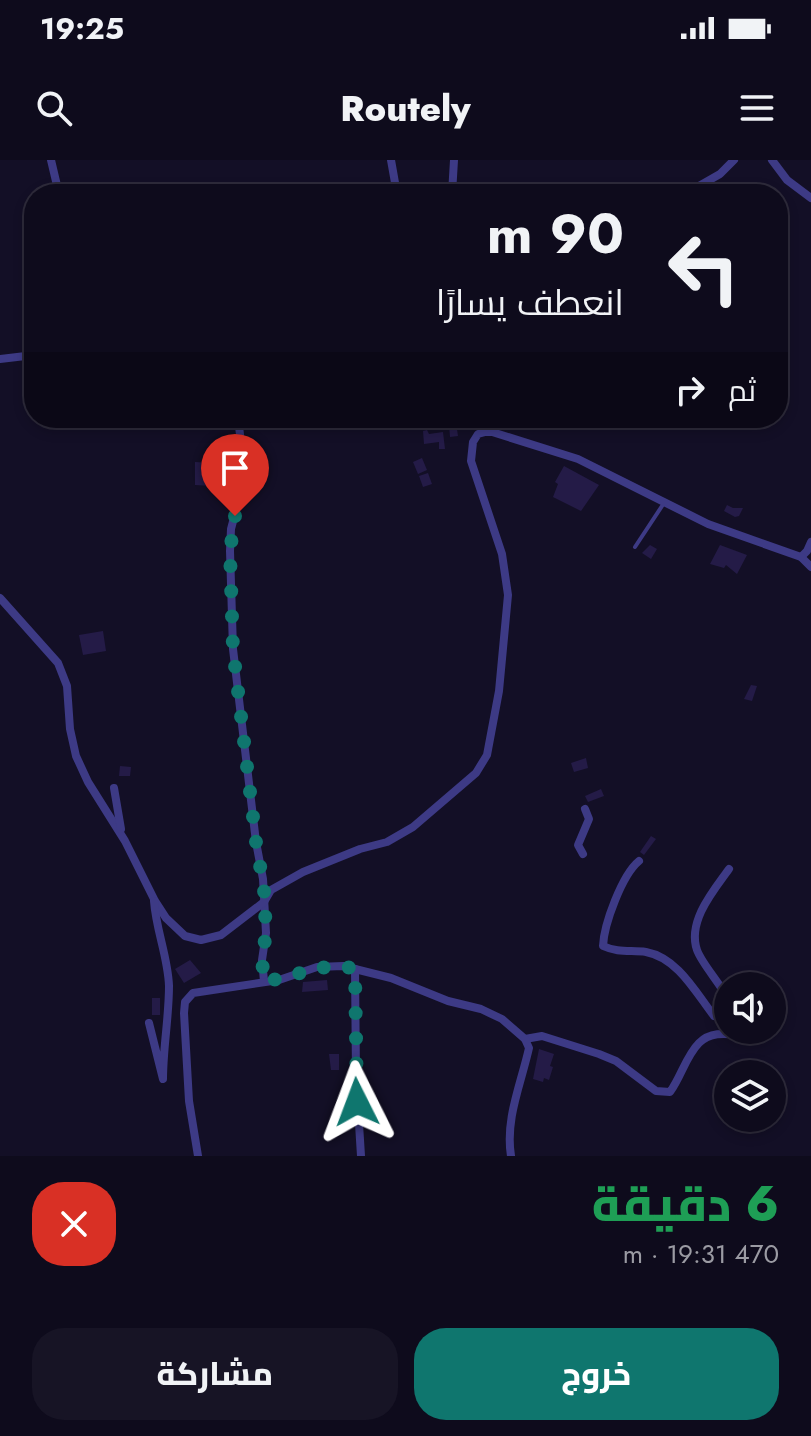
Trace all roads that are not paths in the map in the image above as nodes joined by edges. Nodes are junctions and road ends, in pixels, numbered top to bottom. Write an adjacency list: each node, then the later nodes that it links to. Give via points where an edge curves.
1 (51, 160): 6 (street)
2 (391, 160): 7 (street)
3 (454, 160): 8 (street)
4 (734, 160): 9 (street)
5 (772, 160): 10 (street)
6 (57, 184)
7 (395, 184)
8 (453, 184)
9 (702, 184)
10 (811, 198)
11 (24, 356): 12 (street)
12 (0, 359)
13 (239, 428): 27 (street, via 245,476 231,529 233,649)
14 (664, 503): 16 (lane); 17 (street); 27 (street, via 578,459 489,431 478,434 471,461 502,554 508,595 487,755 476,773 413,827 387,842 303,872 271,890)
15 (811, 542): 17 (street)
16 (635, 547)
17 (801, 557): 18 (street)
18 (811, 567)
19 (0, 598): 22 (street, via 64,674 76,756)
20 (114, 788): 22 (street)
21 (585, 809): 23 (street, via 589,819 578,845)
22 (125, 841): 26 (street)
23 (583, 854)
24 (639, 861): 31 (street, via 624,882 603,946 661,958 694,987)
25 (729, 869): 29 (street, via 704,908 695,934 697,950)
26 (154, 898): 27 (street, via 176,929 201,940 221,935); 32 (street, via 169,991 163,1079)
27 (264, 902): 30 (street)
28 (355, 969): 30 (street, via 317,967); 34 (street, via 481,1009); 36 (street)
29 (714, 977)
30 (264, 981): 35 (street, via 193,993 185,1002 189,1101)
31 (714, 1016)
32 (149, 1023)
33 (714, 1034): 34 (street, via 700,1043 670,1092 656,1091 599,1054 542,1036)
34 (525, 1039): 37 (street, via 529,1048 512,1107)
35 (198, 1156)
36 (361, 1156)
37 (511, 1156)

